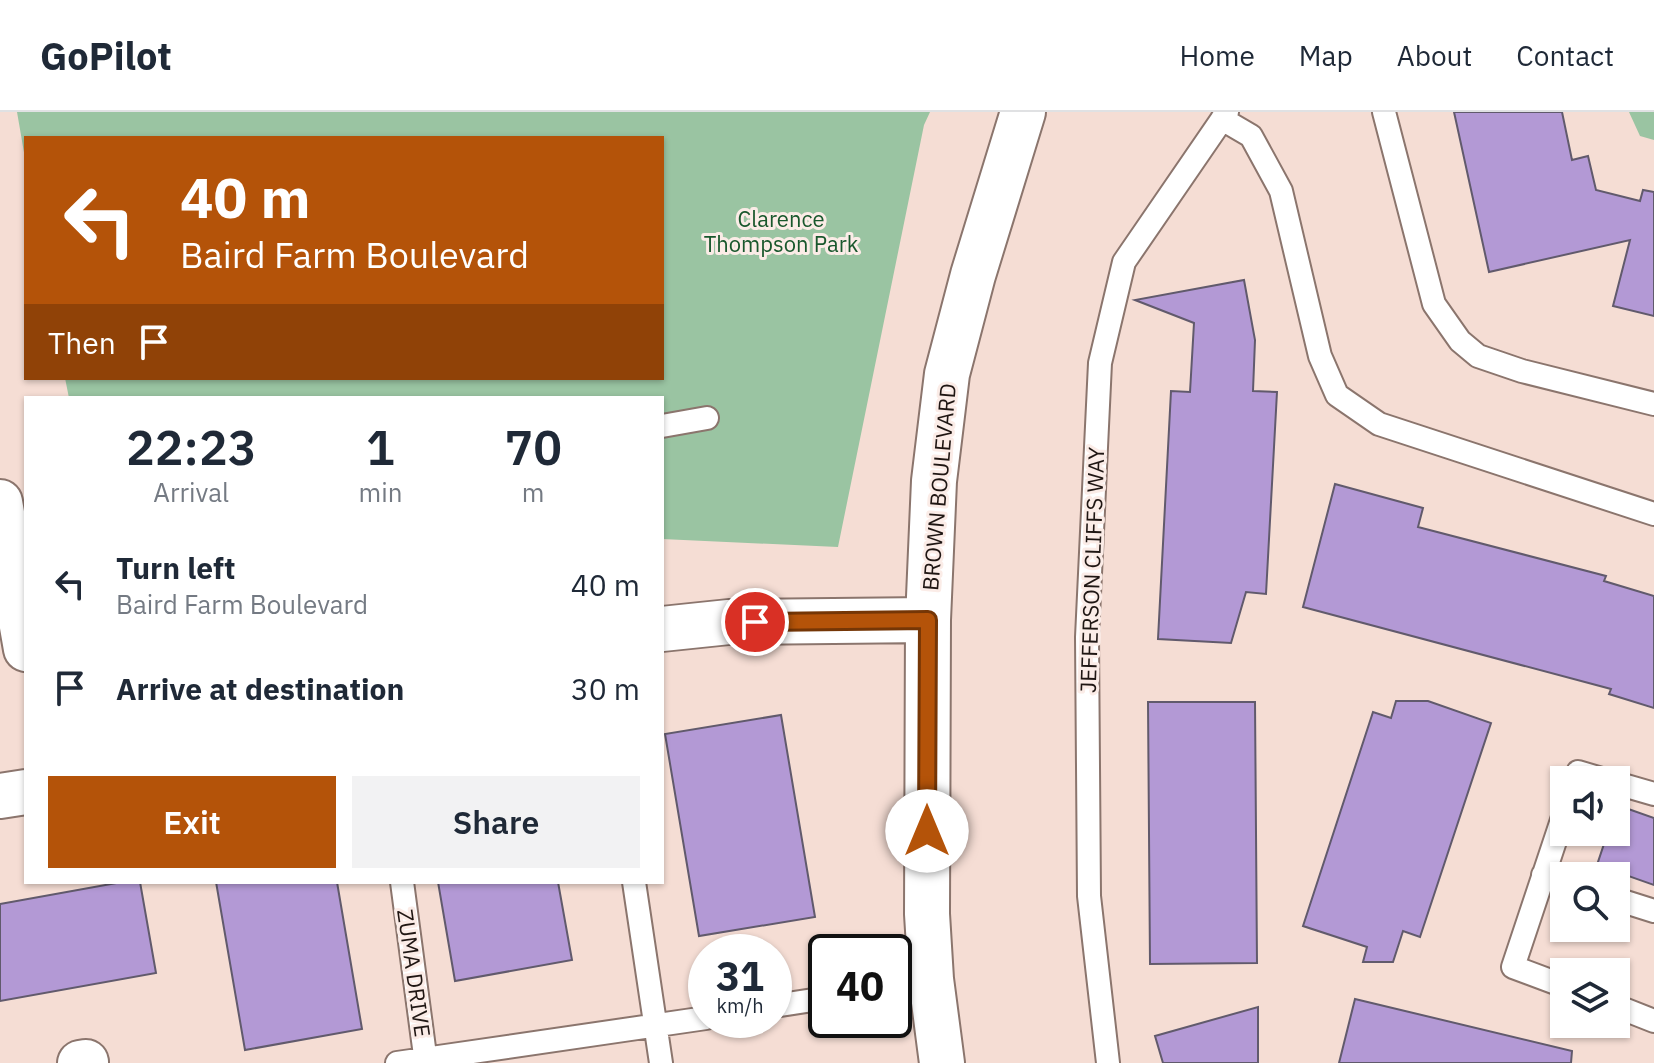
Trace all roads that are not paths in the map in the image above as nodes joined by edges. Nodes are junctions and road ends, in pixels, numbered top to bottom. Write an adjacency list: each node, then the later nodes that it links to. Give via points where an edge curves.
1 (1023, 112): 9 (street, BROWN BOULEVARD, via 947,374 934,481)
2 (1384, 112): 4 (lane, via 1434,304 1460,341 1478,356 1522,371)
3 (1225, 115): 8 (lane, via 1251,136 1281,191 1320,356 1337,395 1379,424); 33 (lane, JEFFERSON CLIFFS WAY, via 1124,262 1100,363 1087,637 1089,896)
4 (1654, 404)
5 (707, 418): 6 (lane)
6 (664, 426)
7 (0, 502): 11 (street)
8 (1654, 514)
9 (928, 620): 10 (street, via 729,622); 22 (street, BROWN BOULEVARD, via 927,914)
10 (664, 629)
11 (24, 638)
12 (1630, 787): 14 (lane)
13 (24, 792): 15 (street)
14 (1654, 794)
15 (0, 796)
16 (402, 884): 27 (lane, ZUMA DRIVE)
17 (634, 884): 26 (lane)
18 (1550, 887): 21 (lane, via 1513,967)
19 (1630, 903): 20 (lane)
20 (1654, 911)
21 (1550, 981)
22 (912, 983): 32 (street, BROWN BOULEVARD)
23 (1630, 1012): 25 (lane)
24 (688, 1021): 26 (lane)
25 (1654, 1021)
26 (656, 1026): 27 (lane); 31 (lane)
27 (426, 1061): 30 (lane)
28 (86, 1062): 29 (street)
29 (80, 1063)
30 (397, 1063)
31 (661, 1063)
32 (942, 1063)
33 (1108, 1063)

